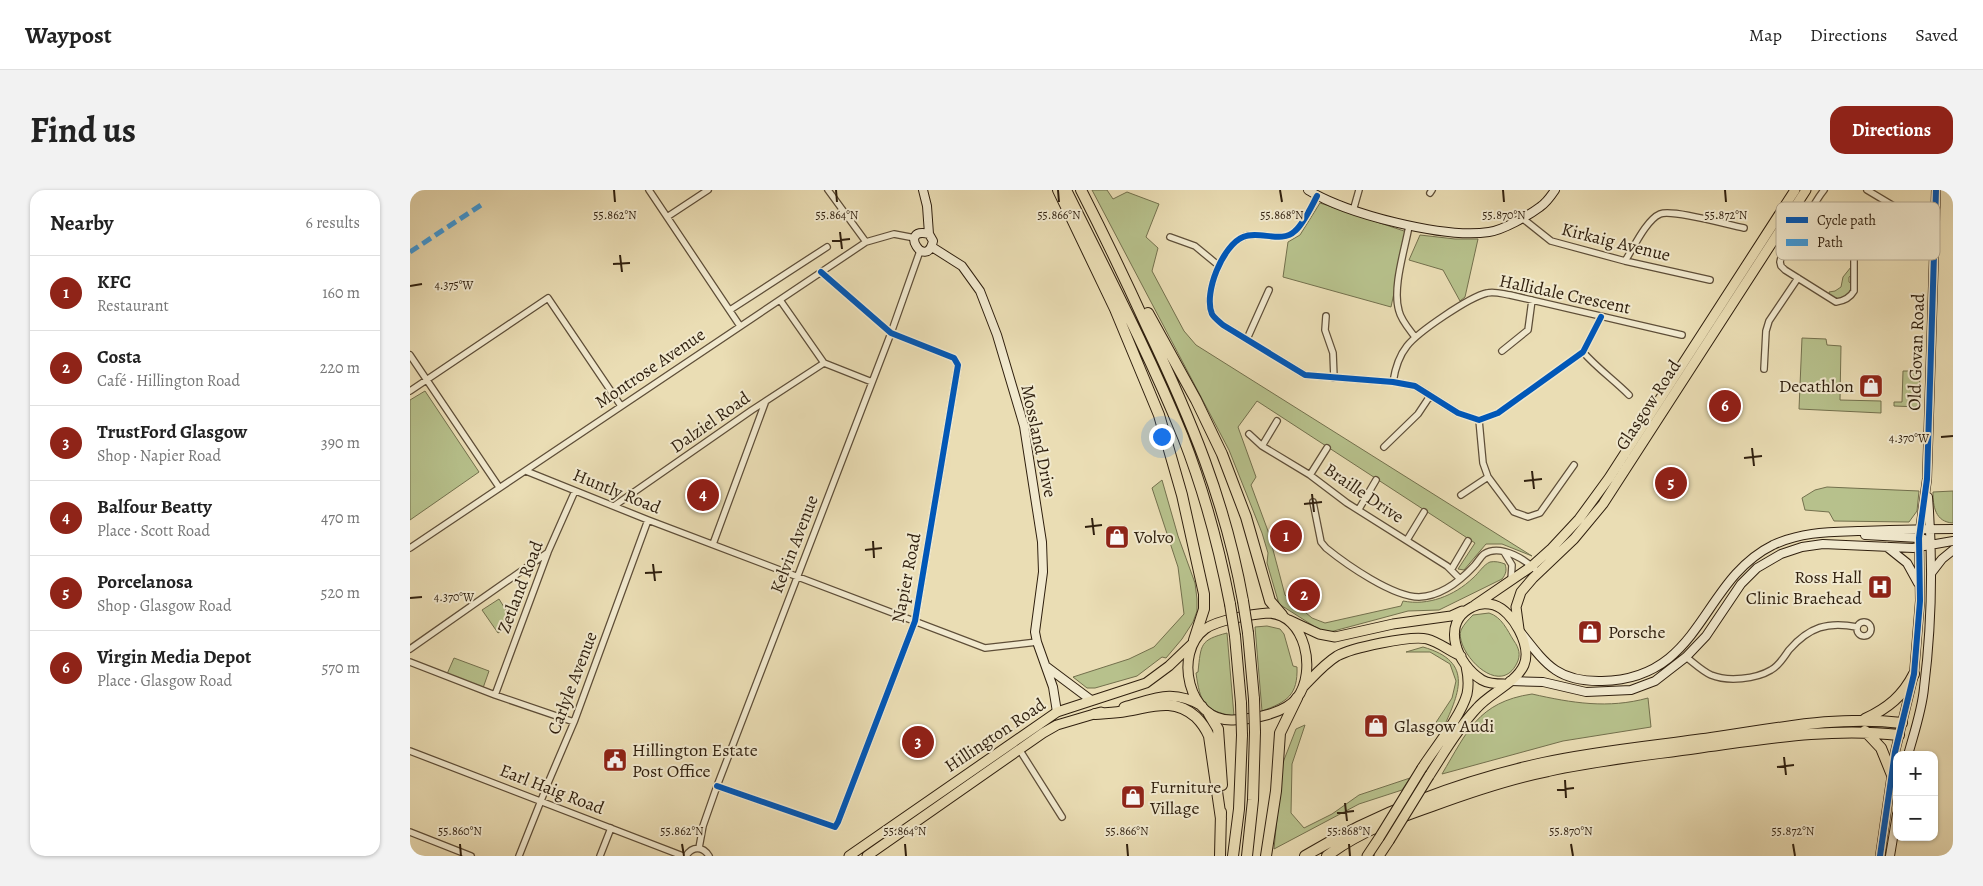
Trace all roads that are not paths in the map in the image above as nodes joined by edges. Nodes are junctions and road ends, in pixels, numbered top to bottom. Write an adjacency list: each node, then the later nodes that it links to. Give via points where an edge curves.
1 (649, 190): 21 (street)
2 (708, 190): 21 (street)
3 (828, 190): 31 (street)
4 (923, 190): 26 (street)
5 (1058, 190): 118 (highway, via 1115,309 1167,436 1204,594 1204,608)
6 (1066, 190): 160 (highway, bridge, via 1182,436 1214,531 1230,604 1241,702 1239,808)
7 (1081, 190): 30 (highway)
8 (1308, 190): 15 (street)
9 (1359, 190): 20 (street)
10 (1555, 190): 22 (street, via 1542,206)
11 (1795, 190): 16 (main road, Glasgow Road)
12 (1806, 190): 17 (main road, Glasgow Road)
13 (1824, 190): 18 (street)
14 (1867, 190): 19 (street)
15 (1317, 196): 20 (street); 39 (street, via 1294,232 1281,236 1256,234 1242,237)
16 (1787, 202)
17 (1798, 202)
18 (1816, 202)
19 (1885, 202)
20 (1354, 211): 24 (street)
21 (667, 217): 46 (street)
22 (1522, 218): 24 (street, via 1490,232 1458,234); 38 (street, Kirkaig Avenue, via 1551,242)
23 (1776, 219): 104 (main road, Glasgow Road, via 1609,478)
24 (1409, 226): 52 (street, via 1397,302 1399,312)
25 (1744, 228): 38 (street, via 1674,213 1660,214 1648,224)
26 (929, 234): 29 (street, via 924,232); 33 (street)
27 (1170, 236): 39 (street, via 1195,246)
28 (1776, 237): 104 (main road, Glasgow Road, via 1615,487 1574,539)
29 (914, 238): 31 (street, Montrose Avenue, via 894,234); 34 (street, via 914,244)
30 (1106, 238): 113 (highway, via 1216,440 1246,517 1270,601); 161 (highway, bridge, via 1195,432 1223,513 1243,601 1254,699 1253,800)
31 (866, 242): 40 (street, Montrose Avenue)
32 (827, 247): 46 (street)
33 (932, 247): 34 (street); 117 (street, Mossland Drive, via 962,266 980,291 997,335 1024,426 1042,542 1043,572 1035,621)
34 (920, 251): 50 (street, Kelvin Avenue)
35 (1781, 260): 41 (street, via 1781,266)
36 (1854, 260): 41 (street, via 1854,291 1852,296 1841,302 1832,301)
37 (1934, 260): 78 (street, Old Govan Road)
38 (1625, 261): 42 (street, Kirkaig Avenue)
39 (1218, 264): 53 (street, via 1210,293 1212,314)
40 (822, 272): 44 (street, Montrose Avenue); 50 (street, Napier Road)
41 (1798, 278): 58 (street, via 1769,321)
42 (1710, 280)
43 (1269, 290): 53 (street)
44 (780, 300): 49 (street, Montrose Avenue); 57 (street)
45 (1532, 300): 48 (street, Hallidale Crescent); 52 (street, Hallidale Crescent, via 1489,292 1472,298); 54 (street, via 1528,330)
46 (730, 310): 49 (street)
47 (1326, 316): 59 (street, via 1325,330 1333,353)
48 (1601, 317): 51 (street, Hallidale Crescent); 55 (street)
49 (740, 326): 67 (street, Montrose Avenue)
50 (892, 333): 61 (street, Kelvin Avenue); 114 (street, Napier Road, via 954,358 958,365)
51 (1682, 335)
52 (1415, 337): 62 (street, Hallidale Crescent, via 1395,368)
53 (1246, 339): 59 (street, via 1305,375)
54 (1502, 352)
55 (1583, 352): 64 (street); 68 (street, via 1498,413)
56 (410, 355): 60 (street)
57 (824, 364): 61 (street); 66 (street, Dalziel Road)
58 (1764, 369)
59 (1334, 378): 62 (street)
60 (428, 379): 63 (street); 67 (street, via 548,298); 80 (street)
61 (872, 382): 107 (street, Kelvin Avenue)
62 (1394, 382): 65 (street, via 1415,386)
63 (410, 392)
64 (1629, 395)
65 (1430, 396): 68 (street, via 1458,413); 72 (street, via 1418,414)
66 (765, 402): 84 (street, Dalziel Road); 96 (street)
67 (621, 406): 75 (street, Montrose Avenue)
68 (1480, 420): 77 (street, via 1483,463)
69 (1277, 421): 71 (street)
70 (1249, 434): 71 (street, Braille Drive)
71 (1262, 446): 76 (street, Braille Drive)
72 (1384, 447)
73 (1327, 448): 76 (street)
74 (1574, 465): 77 (street, via 1540,513 1528,517 1514,512)
75 (526, 471): 80 (street, Montrose Avenue); 81 (street, Huntly Road)
76 (1310, 475): 85 (street, Braille Drive)
77 (1488, 477): 82 (street)
78 (1927, 479): 88 (street, Old Govan Road); 89 (street, Old Govan Road)
79 (1376, 480): 85 (street)
80 (499, 487): 100 (street, Montrose Avenue)
81 (574, 491): 84 (street, Huntly Road); 102 (street, Zetland Road)
82 (1462, 495)
83 (1313, 502): 108 (street, via 1321,542 1326,548 1389,589 1404,595 1426,596 1445,590)
84 (614, 506): 87 (street, Huntly Road)
85 (1359, 509): 93 (street, Braille Drive)
86 (1424, 512): 93 (street)
87 (648, 520): 96 (street, Huntly Road); 133 (street, Carlyle Avenue)
88 (1920, 529): 89 (street); 91 (street); 92 (street, Old Govan Road)
89 (1930, 529): 90 (street); 97 (street, Old Govan Road)
90 (1953, 529)
91 (1840, 532): 92 (street); 116 (street, via 1798,535 1759,553 1733,576 1695,632 1672,657 1652,670 1628,678 1589,681 1561,673 1544,662)
92 (1920, 538): 97 (street); 99 (street, Old Govan Road)
93 (1407, 540): 105 (street, Braille Drive)
94 (1468, 541): 105 (street)
95 (1953, 541): 97 (street)
96 (713, 544): 107 (street, Huntly Road)
97 (1930, 544): 99 (street); 106 (street, Old Govan Road)
98 (1886, 546): 99 (street); 110 (street, via 1907,563); 120 (street, via 1824,544 1780,554 1756,568 1741,584 1706,636)
99 (1919, 547): 110 (street, Old Govan Road)
100 (410, 548)
101 (1953, 550): 106 (street)
102 (548, 552): 119 (street); 127 (street, Zetland Road)
103 (1504, 552): 104 (street); 108 (street, via 1484,555); 109 (street, via 1512,565)
104 (1536, 569): 109 (main road, Glasgow Road); 116 (main road, Glasgow Road, via 1516,607)
105 (1451, 570): 108 (street, Braille Drive)
106 (1932, 572): 135 (street, Old Govan Road, via 1924,688)
107 (797, 576): 114 (street, Huntly Road); 143 (street, Kelvin Avenue)
108 (1460, 579)
109 (1511, 580): 111 (main road, Glasgow Road)
110 (1920, 587): 124 (street, Old Govan Road)
111 (1475, 605): 112 (main road); 116 (main road, via 1489,604 1504,610)
112 (1466, 610): 113 (main road, via 1451,616 1335,636 1319,634); 121 (main road, via 1454,631 1455,645)
113 (1284, 617): 118 (main road, via 1268,613 1212,625); 126 (main road, via 1298,634 1305,650 1306,671)
114 (915, 621): 117 (street, Huntly Road, via 985,648); 143 (street, Napier Road, via 835,827)
115 (1857, 627): 120 (street, via 1837,624 1815,629 1803,636 1772,670 1754,676 1712,676)
116 (1520, 631): 125 (main road, via 1526,648 1525,662)
117 (1037, 642): 123 (street, Mossland Drive)
118 (1193, 642): 128 (main road, Hillington Road, via 1146,683); 129 (main road, via 1188,658 1189,678 1194,695)
119 (410, 649)
120 (1686, 657): 125 (street, via 1655,681 1631,690 1586,692 1543,682)
121 (1463, 660): 125 (main road, via 1483,680 1496,684); 126 (main road, via 1438,644 1421,638 1360,648 1332,659); 164 (main road, bridge, via 1467,695)
122 (410, 662): 127 (street)
123 (1047, 667): 128 (street); 130 (street, Mossland Drive)
124 (1914, 674): 132 (highway, via 1898,698 1884,710); 134 (street, Old Govan Road)
125 (1507, 682): 165 (main road, bridge, via 1464,722)
126 (1299, 693): 129 (main road, via 1278,710 1241,719 1227,720); 151 (highway, via 1280,733 1276,791)
127 (495, 695): 133 (street)
128 (1091, 700): 130 (main road, Hillington Road)
129 (1205, 710): 131 (main road, Hillington Road, via 1186,697 1170,695); 146 (highway, via 1218,729 1220,740)
130 (1056, 712): 157 (main road, Hillington Road)
131 (1094, 714): 139 (main road, Hillington Road, via 1050,729); 146 (highway, via 1167,704 1190,712 1209,736)
132 (1862, 720): 134 (highway); 162 (highway, via 1810,723 1579,756 1515,769 1377,818)
133 (574, 722): 144 (street, Carlyle Avenue)
134 (1902, 724): 135 (street); 137 (street, Old Govan Road)
135 (1916, 726): 138 (street, Old Govan Road)
136 (1865, 731): 137 (highway); 142 (highway, via 1881,748); 163 (highway, via 1778,737 1537,773 1408,814 1365,832)
137 (1899, 735): 138 (street); 142 (street, Old Govan Road)
138 (1913, 738): 141 (street, Old Govan Road)
139 (1019, 749): 145 (street); 158 (main road, Hillington Road)
140 (410, 751): 144 (street, Earl Haig Road)
141 (1909, 751)
142 (1892, 775): 166 (street, Old Govan Road)
143 (717, 786): 150 (street, Kelvin Avenue)
144 (541, 800): 147 (street, Earl Haig Road); 153 (street, Carlyle Avenue)
145 (1062, 817)
146 (1221, 819): 159 (highway)
147 (611, 828): 154 (street); 155 (street, Earl Haig Road)
148 (410, 832): 152 (street)
149 (1893, 838): 167 (street)
150 (699, 848): 155 (street, via 692,849); 156 (street)
151 (1266, 855)
152 (471, 856)
153 (519, 856)
154 (600, 856)
155 (685, 856)
156 (709, 856)
157 (849, 856)
158 (868, 856)
159 (1220, 856)
160 (1233, 856)
161 (1247, 856)
162 (1305, 856)
163 (1327, 856)
164 (1367, 856)
165 (1379, 856)
166 (1880, 856)
167 (1890, 856)

